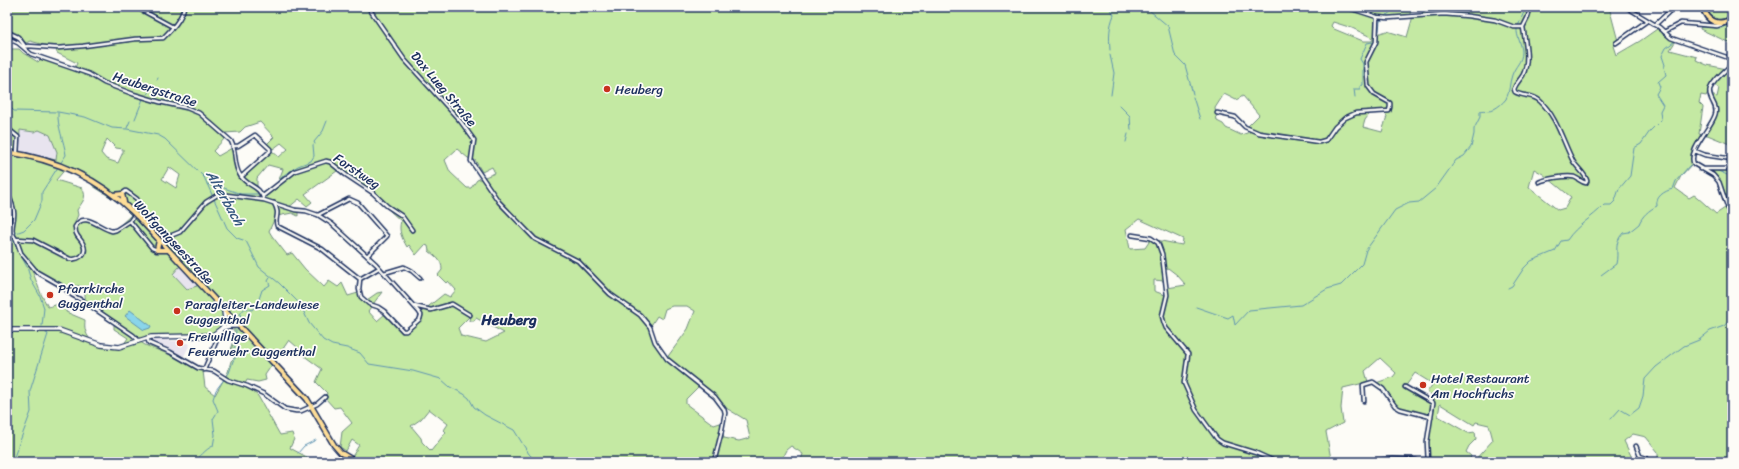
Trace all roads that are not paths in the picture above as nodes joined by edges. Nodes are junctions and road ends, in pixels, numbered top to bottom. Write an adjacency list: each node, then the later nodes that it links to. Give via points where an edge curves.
1 (136, 7): 13 (street)
2 (184, 7): 13 (street, Heubergstraße, via 183,14)
3 (368, 7): 70 (street, Dax Lueg Straße, via 404,58 474,140 471,161 498,202 535,239 578,261 610,294 640,315 650,327 655,342 667,359 715,397 725,413)
4 (1346, 7): 9 (street)
5 (1530, 7): 14 (street, via 1528,17)
6 (1626, 7): 11 (street)
7 (1674, 7): 12 (street)
8 (1704, 7): 10 (highway, via 1712,20 1722,22)
9 (1377, 17): 14 (street, via 1444,14 1495,20); 22 (street, via 1376,42 1366,62 1368,86 1374,94 1390,103 1389,111 1356,113 1345,118 1326,140 1319,142 1259,133 1245,127 1235,116)
10 (1732, 19): 16 (street, via 1717,26 1681,22)
11 (1647, 21): 12 (street); 18 (street)
12 (1655, 25): 16 (street)
13 (173, 27): 19 (street, Heubergstraße, via 163,38 158,39 135,39 58,48)
14 (1520, 27): 32 (street, via 1526,41 1525,66 1514,89 1515,92 1535,97 1544,106 1564,138 1572,160 1587,178 1586,183 1572,177)
15 (7, 32): 19 (street, via 18,37 24,44)
16 (1663, 32): 20 (street, via 1677,41)
17 (7, 38): 19 (street, Heubergstraße)
18 (1616, 43)
19 (23, 47): 24 (street, Heubergstraße, via 31,54 89,74 132,94 198,113)
20 (1732, 59)
21 (1732, 64): 25 (street, via 1710,90 1716,108 1715,115)
22 (1217, 113)
23 (7, 128): 27 (street, via 18,137)
24 (234, 146): 31 (street, via 234,159); 31 (street, via 255,135 270,149)
25 (1695, 151): 28 (street); 29 (street, via 1693,162)
26 (7, 152): 27 (main road, Wolfgangseestraße)
27 (16, 153): 35 (main road, Wolfgangseestraße, via 63,167)
28 (1732, 159)
29 (1700, 168): 30 (street); 41 (street, via 1713,175 1719,182)
30 (1732, 169)
31 (241, 177): 36 (street, via 258,188)
32 (1539, 182)
33 (7, 193): 45 (street, via 12,202 12,234)
34 (122, 194): 35 (main road); 38 (main road); 39 (street, via 126,191 135,197 139,202)
35 (113, 195): 38 (main road, Wolfgangseestraße)
36 (263, 198): 37 (street); 39 (street, via 220,194 210,199 180,232 170,236 165,236 157,230); 43 (street, Forstweg, via 295,171 326,161 402,216)
37 (274, 203): 40 (street); 53 (street, via 278,212 276,223 279,228 319,247)
38 (125, 205): 46 (main road, Wolfgangseestraße, bridge)
39 (139, 208): 42 (street)
40 (318, 216): 49 (street, via 332,224); 49 (street, via 349,199 358,203 387,236)
41 (1732, 220)
42 (130, 221): 45 (street, via 112,231 87,219 80,221 75,227 76,234 84,245 84,252 76,259 70,259 33,240); 47 (street, via 152,248)
43 (412, 230)
44 (1132, 235): 71 (street, via 1156,240 1160,247 1166,295 1162,316 1166,328 1187,352 1184,383 1196,410 1217,439 1223,443)
45 (16, 239): 61 (street, via 21,253 37,272 60,285)
46 (159, 240): 47 (main road); 48 (main road, Wolfgangseestraße)
47 (157, 250): 48 (main road)
48 (168, 250): 55 (main road, Wolfgangseestraße)
49 (367, 256): 50 (street)
50 (379, 268): 51 (street); 53 (street)
51 (384, 273): 52 (street, via 404,267); 54 (street)
52 (420, 278)
53 (360, 279): 54 (street, via 361,297 384,311 404,331 420,319 421,315)
54 (414, 306): 56 (street, via 431,310 452,304)
55 (224, 310): 57 (main road, Wolfgangseestraße); 58 (main road, via 225,321)
56 (470, 315)
57 (239, 326): 58 (main road); 66 (main road, Wolfgangseestraße)
58 (222, 328): 60 (main road, via 210,336); 62 (street)
59 (7, 330): 61 (main road, via 58,330 113,347)
60 (147, 338): 61 (main road); 62 (street, via 149,343)
61 (138, 340)
62 (204, 370): 66 (street, via 214,371 264,394 285,409 296,411)
63 (1404, 386): 67 (street, via 1433,403)
64 (325, 397): 66 (street)
65 (1364, 401): 67 (street, via 1362,385 1373,382 1383,389 1395,406)
66 (312, 406): 69 (main road, Wolfgangseestraße, via 334,446)
67 (1430, 417): 74 (street)
68 (1636, 446): 75 (street, via 1640,456 1646,458)
69 (356, 462)
70 (714, 462)
71 (1276, 462)
72 (1344, 462): 73 (street, via 1402,459)
73 (1422, 462)
74 (1428, 462)
75 (1647, 462)

